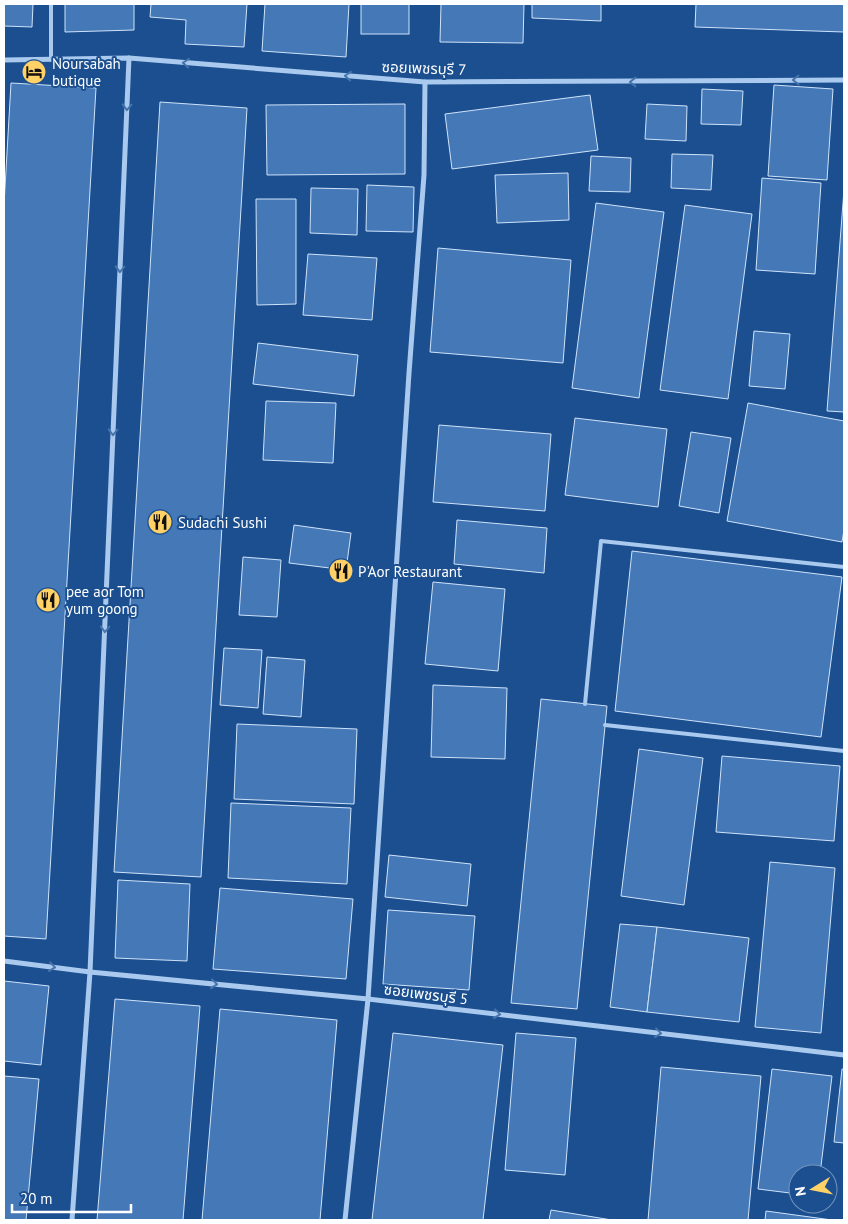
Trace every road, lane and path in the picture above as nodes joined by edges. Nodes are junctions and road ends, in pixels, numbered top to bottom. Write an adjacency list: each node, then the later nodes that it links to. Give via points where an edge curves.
1 (51, 4): 4 (lane)
2 (128, 58): 4 (street, ซอยเพชรบุรี 7); 6 (street, ซอยเพชรบุรี 7, one-way to 2); 12 (street, one-way to 12)
3 (4, 60): 4 (street, ซอยเพชรบุรี 7)
4 (51, 60)
5 (844, 80): 6 (street, ซอยเพชรบุรี 7, one-way to 6)
6 (425, 82): 13 (street, via 424,175)
7 (844, 567): 8 (lane, via 600,541)
8 (585, 704)
9 (605, 725): 10 (lane)
10 (844, 751)
11 (4, 961): 12 (street, ซอยเพชรบุรี 5, one-way to 12)
12 (90, 972): 13 (street, ซอยเพชรบุรี 5, one-way to 13); 15 (street)
13 (368, 999): 14 (street, ซอยเพชรบุรี 5, one-way to 14); 16 (street)
14 (844, 1055)
15 (72, 1220)
16 (345, 1220)

